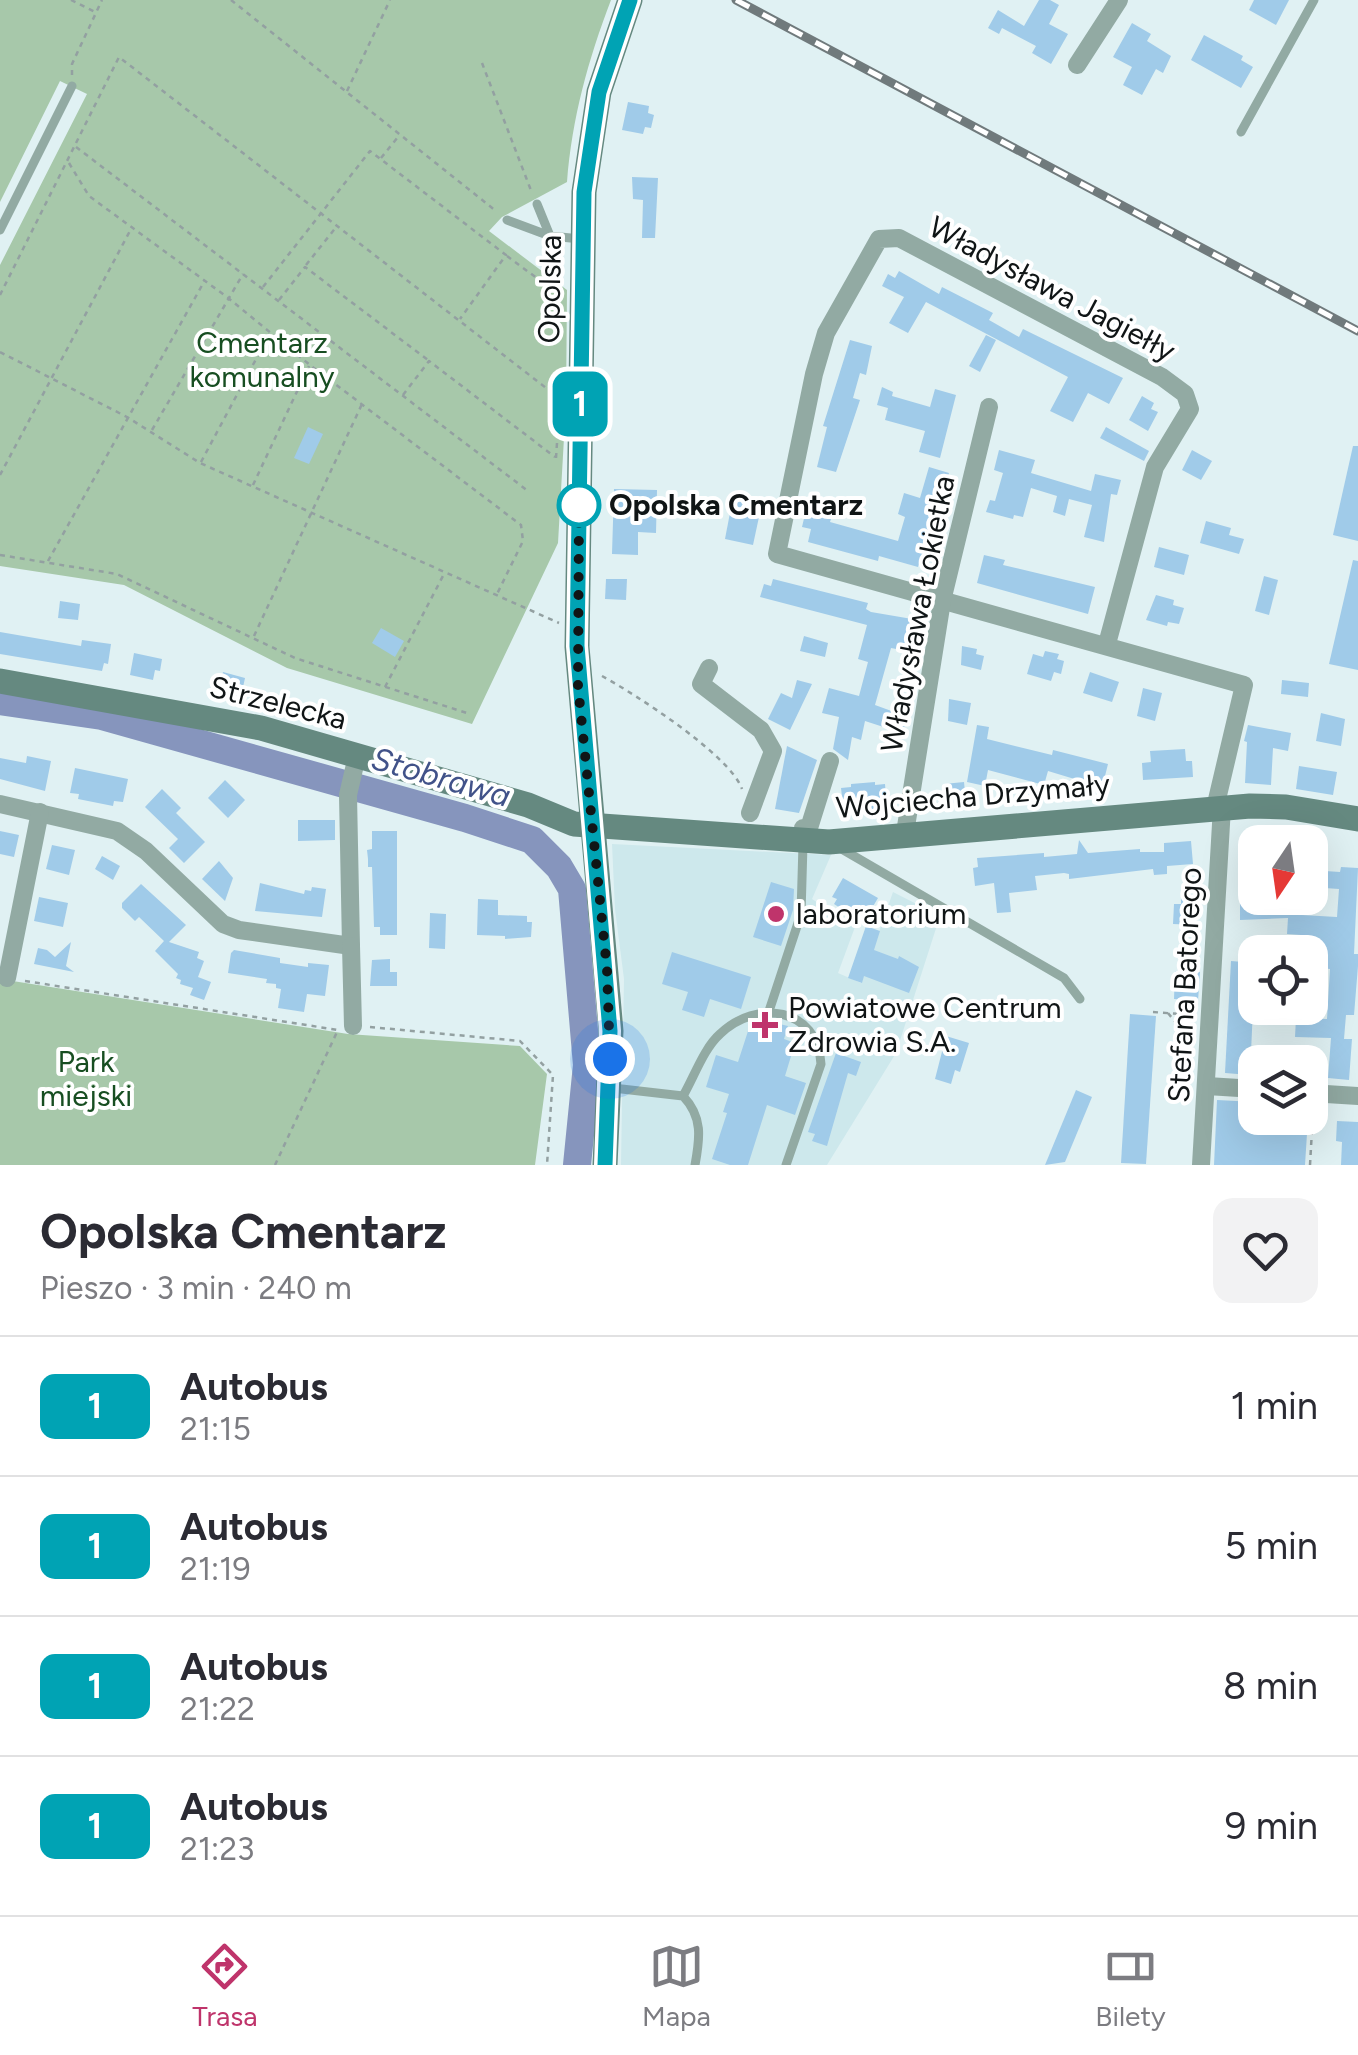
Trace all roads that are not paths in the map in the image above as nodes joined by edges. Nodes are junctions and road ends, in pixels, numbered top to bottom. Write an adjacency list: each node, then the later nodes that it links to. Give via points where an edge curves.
1 (630, 0): 11 (street, Opolska, via 592,126)
2 (1119, 0): 4 (street)
3 (1314, 0): 6 (lane)
4 (1077, 65)
5 (72, 86): 9 (lane)
6 (1241, 132)
7 (537, 204): 10 (lane)
8 (507, 220): 10 (lane)
9 (0, 230)
10 (550, 236): 11 (lane)
11 (584, 239): 24 (street, Opolska, via 577,646)
12 (989, 407): 13 (street, Władysława Łokietka)
13 (942, 601): 14 (street, Władysława Jagiełły); 14 (street, Władysława Jagiełły, via 777,554 826,333 880,239 900,238 1185,394 1190,409 1154,467); 25 (street, Władysława Łokietka)
14 (1107, 644): 20 (street, Władysława Jagiełły, via 1244,685)
15 (709, 668): 22 (street, via 701,684 761,730 773,751)
16 (0, 681): 18 (street, Strzelecka, via 261,728)
17 (830, 761): 26 (street)
18 (354, 766): 24 (street, Strzelecka); 28 (street, via 348,795)
19 (0, 804): 21 (street)
20 (1218, 808): 23 (street, Wojciecha Drzymały, via 1286,806); 25 (street, Wojciecha Drzymały); 33 (street, Stefana Batorego)
21 (40, 812): 28 (street, via 117,831 223,924); 29 (street)
22 (750, 813)
23 (1358, 819)
24 (593, 825): 26 (street, Wojciecha Drzymały); 34 (street, Opolska)
25 (905, 833): 27 (street, Wojciecha Drzymały)
26 (802, 834): 27 (street, Wojciecha Drzymały); 31 (lane, via 801,914)
27 (829, 842): 30 (lane, via 1064,978)
28 (351, 946): 32 (street)
29 (6, 978)
30 (1080, 999)
31 (769, 1011): 36 (lane, via 718,1035); 41 (lane, via 796,1019 820,1048 821,1064)
32 (352, 1026)
33 (1207, 1086): 35 (street); 42 (street, Stefana Batorego)
34 (610, 1088): 36 (lane); 39 (street, Opolska)
35 (1238, 1088)
36 (683, 1096): 40 (lane, via 700,1130)
37 (1358, 1096): 38 (street)
38 (1328, 1097)
39 (605, 1165)
40 (695, 1165)
41 (786, 1165)
42 (1201, 1165)

